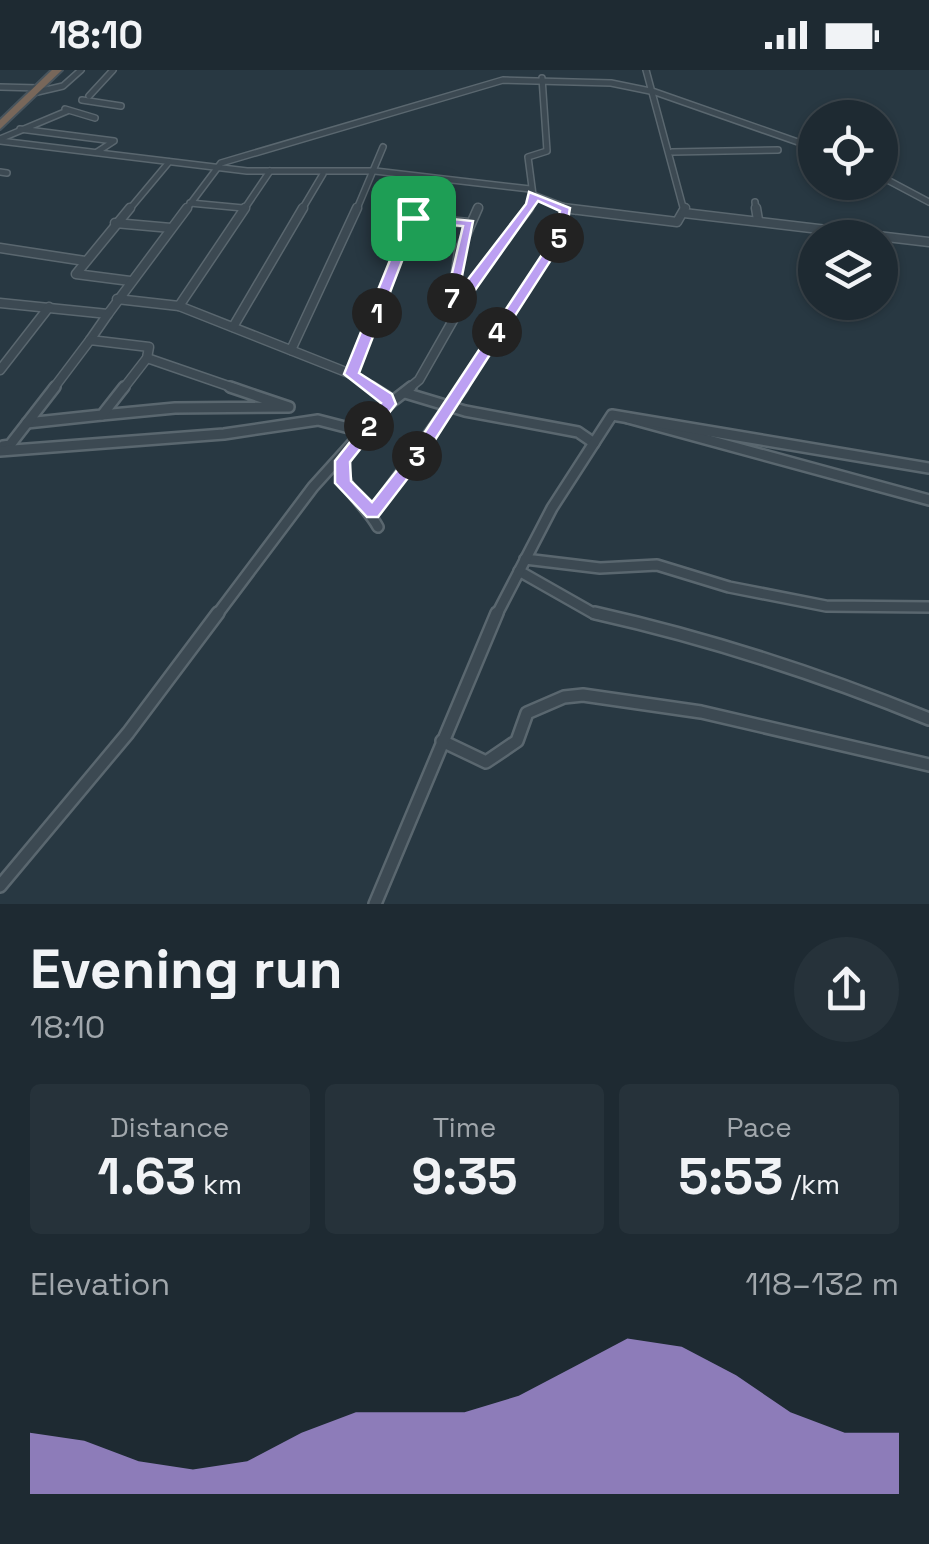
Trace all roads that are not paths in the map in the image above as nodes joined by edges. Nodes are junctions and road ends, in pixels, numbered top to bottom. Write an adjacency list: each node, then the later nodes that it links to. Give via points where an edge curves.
1 (57, 70): 9 (highway)
2 (81, 70): 9 (street, via 64,86)
3 (114, 70): 11 (street, via 85,98)
4 (502, 70): 7 (street)
5 (646, 70): 10 (street)
6 (542, 78): 7 (street); 10 (street); 27 (street, via 547,150 528,157)
7 (503, 80): 22 (street)
8 (0, 87): 9 (street)
9 (36, 90): 13 (highway)
10 (656, 92): 16 (street); 19 (street)
11 (121, 106)
12 (96, 118): 14 (street, via 65,109)
13 (0, 126)
14 (20, 129): 15 (street); 20 (street, via 114,141)
15 (0, 140): 20 (street)
16 (798, 142)
17 (383, 147): 24 (street)
18 (778, 150): 19 (street)
19 (672, 152): 35 (street)
20 (94, 153): 21 (street)
21 (169, 162): 22 (street); 38 (street)
22 (215, 168): 23 (street); 31 (street)
23 (270, 171): 25 (street); 33 (street)
24 (375, 171): 25 (street); 27 (street); 53 (street)
25 (323, 174): 51 (street)
26 (898, 186): 30 (street)
27 (532, 192): 34 (street); 48 (street, via 532,204 465,290)
28 (422, 193): 36 (street)
29 (755, 202): 37 (street)
30 (929, 202)
31 (190, 203): 33 (street); 40 (street)
32 (479, 207): 39 (street)
33 (243, 208): 47 (street)
34 (566, 210): 35 (street, via 673,222); 59 (street, via 559,238)
35 (684, 213): 37 (street)
36 (413, 218): 39 (street); 56 (street)
37 (758, 220): 41 (street)
38 (115, 223): 40 (street); 43 (street)
39 (469, 223): 48 (street, via 453,284 452,299)
40 (171, 228): 44 (street)
41 (929, 242)
42 (0, 248): 43 (street)
43 (85, 262): 44 (street, via 76,276)
44 (130, 281): 45 (street)
45 (117, 299): 47 (street); 50 (street)
46 (0, 303): 49 (street)
47 (179, 306): 51 (street)
48 (461, 306): 57 (street, via 431,362)
49 (49, 307): 50 (street); 55 (street)
50 (108, 314): 52 (street)
51 (233, 327): 53 (street)
52 (90, 340): 54 (street, via 146,346); 64 (street)
53 (290, 350): 56 (street)
54 (147, 358): 60 (street); 62 (street)
55 (0, 370)
56 (351, 374): 58 (street)
57 (404, 394): 58 (street); 59 (street)
58 (388, 404): 65 (street)
59 (447, 406): 66 (street, via 578,432); 70 (street)
60 (289, 407): 62 (street); 63 (street)
61 (616, 413): 66 (street); 68 (street); 69 (street)
62 (102, 414): 64 (street)
63 (304, 422): 65 (street, via 330,422); 67 (street)
64 (28, 423): 67 (street)
65 (359, 436): 70 (street, via 342,461 343,483); 78 (street)
66 (594, 444): 72 (street)
67 (0, 449)
68 (929, 468)
69 (929, 500)
70 (372, 513): 71 (street)
71 (378, 527)
72 (526, 558): 73 (street); 74 (street, via 600,568 657,565 826,606)
73 (519, 571): 75 (street, via 593,613 708,638); 76 (street)
74 (929, 607)
75 (929, 720)
76 (442, 741): 77 (street, via 486,762 517,740 527,713 584,695 701,712); 79 (street)
77 (929, 765)
78 (0, 886)
79 (375, 904)

